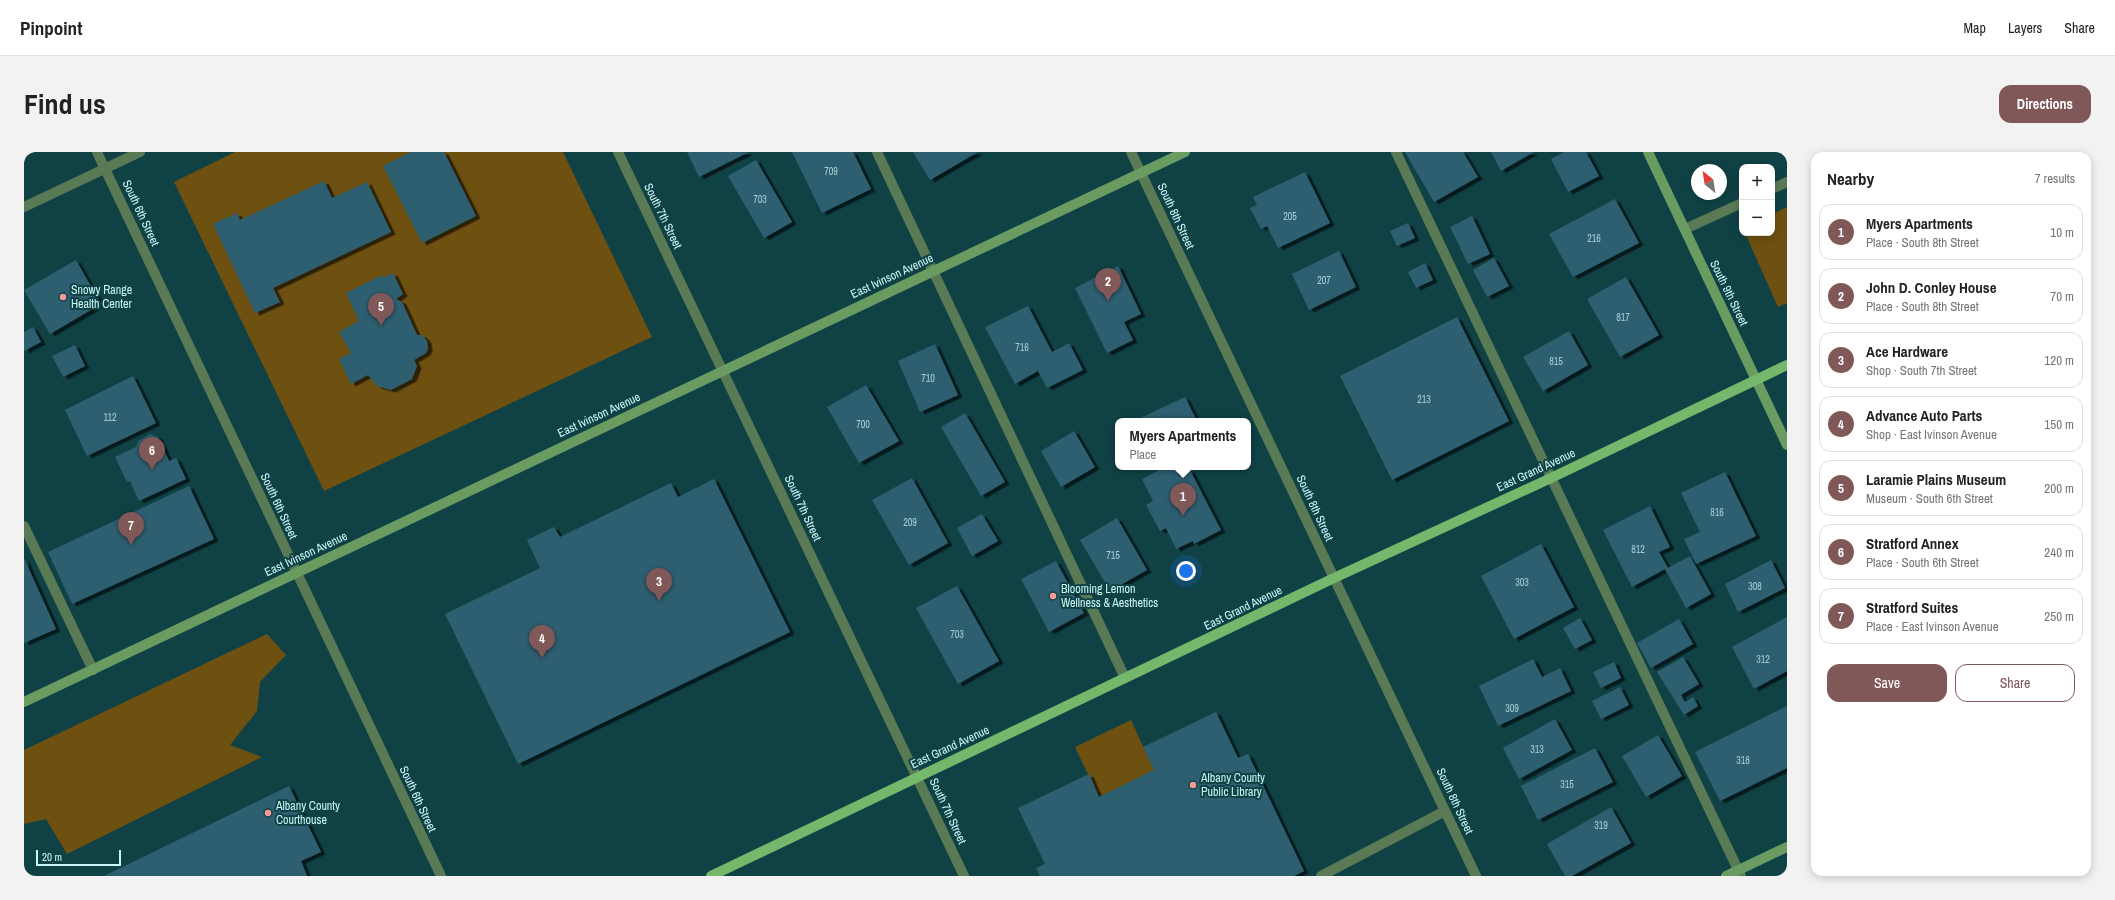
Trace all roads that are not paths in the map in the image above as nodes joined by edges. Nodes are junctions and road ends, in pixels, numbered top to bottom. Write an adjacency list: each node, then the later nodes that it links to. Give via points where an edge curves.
1 (97, 152): 9 (street, South 6th Street)
2 (140, 152): 9 (street)
3 (618, 152): 18 (street, South 7th Street)
4 (877, 152): 16 (street)
5 (1132, 152): 10 (street, South 8th Street)
6 (1185, 152): 10 (street, East Ivinson Avenue)
7 (1396, 152): 21 (street)
8 (1648, 152): 15 (street, South 9th Street)
9 (105, 169): 14 (street); 23 (street, South 6th Street)
10 (1141, 173): 16 (street, East Ivinson Avenue); 24 (street, South 8th Street)
11 (1787, 182): 12 (street)
12 (1775, 188)
13 (1739, 203): 15 (street)
14 (24, 207)
15 (1684, 229): 19 (street, South 9th Street)
16 (934, 271): 18 (street, East Ivinson Avenue); 26 (street)
17 (1787, 365): 19 (main road, East Grand Avenue)
18 (723, 371): 23 (street, East Ivinson Avenue); 28 (street, South 7th Street)
19 (1756, 380): 20 (street, South 9th Street); 21 (main road, East Grand Avenue)
20 (1787, 446)
21 (1551, 478): 24 (main road, East Grand Avenue); 31 (street)
22 (24, 526): 25 (street)
23 (297, 573): 25 (street, East Ivinson Avenue); 32 (street, South 6th Street)
24 (1334, 578): 26 (main road, East Grand Avenue); 29 (street, South 8th Street)
25 (93, 670): 27 (street, East Ivinson Avenue)
26 (1126, 678): 28 (main road, East Grand Avenue)
27 (24, 702)
28 (917, 777): 33 (main road, East Grand Avenue); 34 (street, South 7th Street)
29 (1445, 811): 35 (street); 36 (street, South 8th Street)
30 (1787, 847): 31 (street)
31 (1740, 873): 37 (street)
32 (441, 876)
33 (711, 876)
34 (964, 876)
35 (1320, 876)
36 (1476, 876)
37 (1726, 876)

